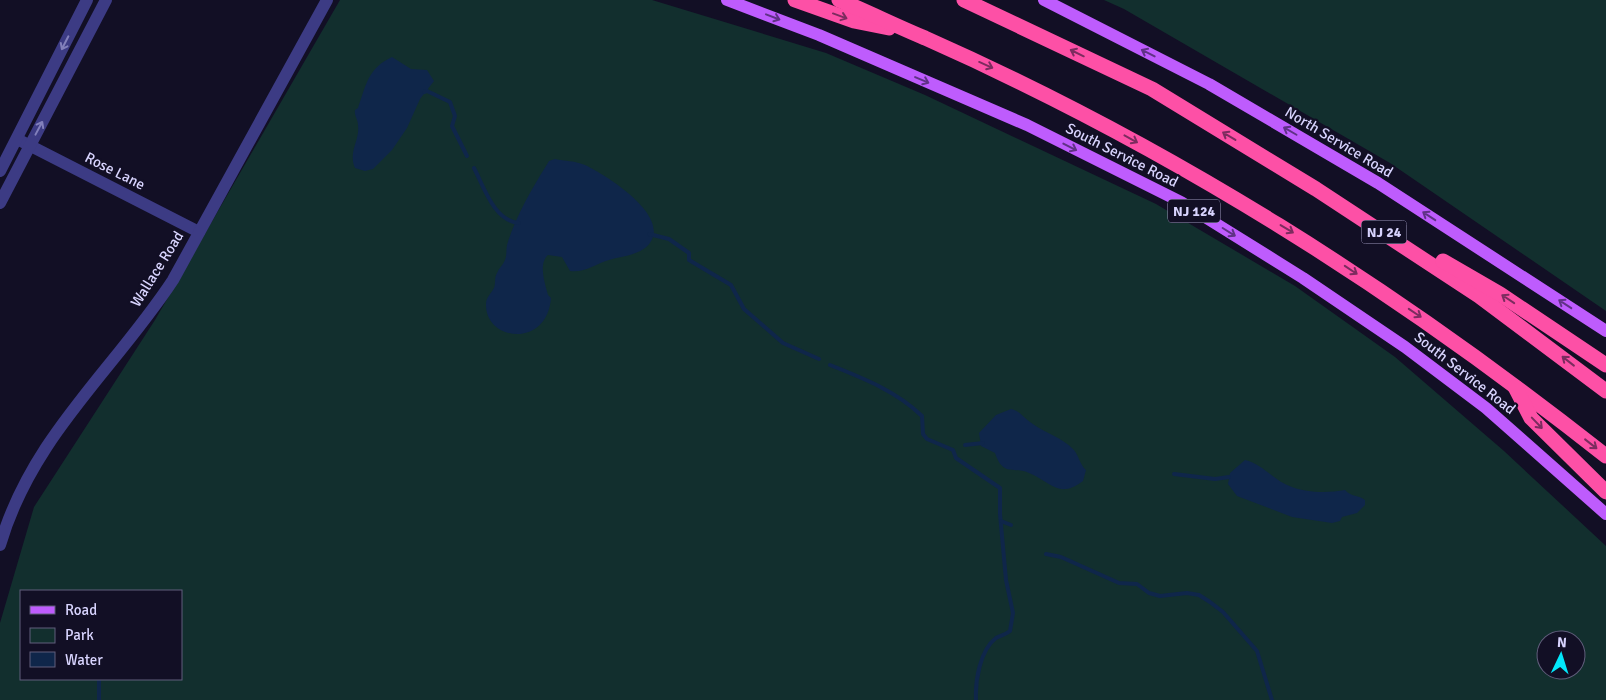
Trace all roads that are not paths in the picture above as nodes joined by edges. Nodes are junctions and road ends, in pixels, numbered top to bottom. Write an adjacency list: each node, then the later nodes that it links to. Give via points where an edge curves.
1 (87, 0): 10 (street, one-way to 10)
2 (106, 0): 11 (street, one-way to 2)
3 (327, 0): 15 (street, Wallace Road)
4 (727, 0): 22 (main road, South Service Road / NJ 124, one-way to 22, via 819,35 1026,125 1181,202 1405,347 1486,408)
5 (795, 0): 9 (highway, one-way to 9, via 854,21)
6 (839, 0): 9 (highway)
7 (964, 0): 13 (highway, NJ 24, one-way to 7, via 1152,89)
8 (1044, 0): 16 (main road, North Service Road, one-way to 8, via 1378,183 1285,128 1209,84)
9 (910, 32): 18 (highway, one-way to 18, via 1012,77 1205,180 1335,259)
10 (17, 139): 11 (street, Rose Lane); 12 (street)
11 (29, 146): 14 (street); 15 (street, Rose Lane)
12 (0, 171)
13 (1316, 189): 17 (highway, one-way to 13, via 1500,294); 19 (highway, NJ 24, one-way to 13, via 1479,296)
14 (0, 202)
15 (199, 232): 23 (street, Wallace Road, via 156,305 72,408 38,459 7,522)
16 (1606, 330)
17 (1606, 365)
18 (1512, 382): 20 (highway, one-way to 20); 21 (highway, one-way to 21, via 1531,418)
19 (1606, 392)
20 (1606, 456)
21 (1606, 492)
22 (1606, 514)
23 (0, 545)

